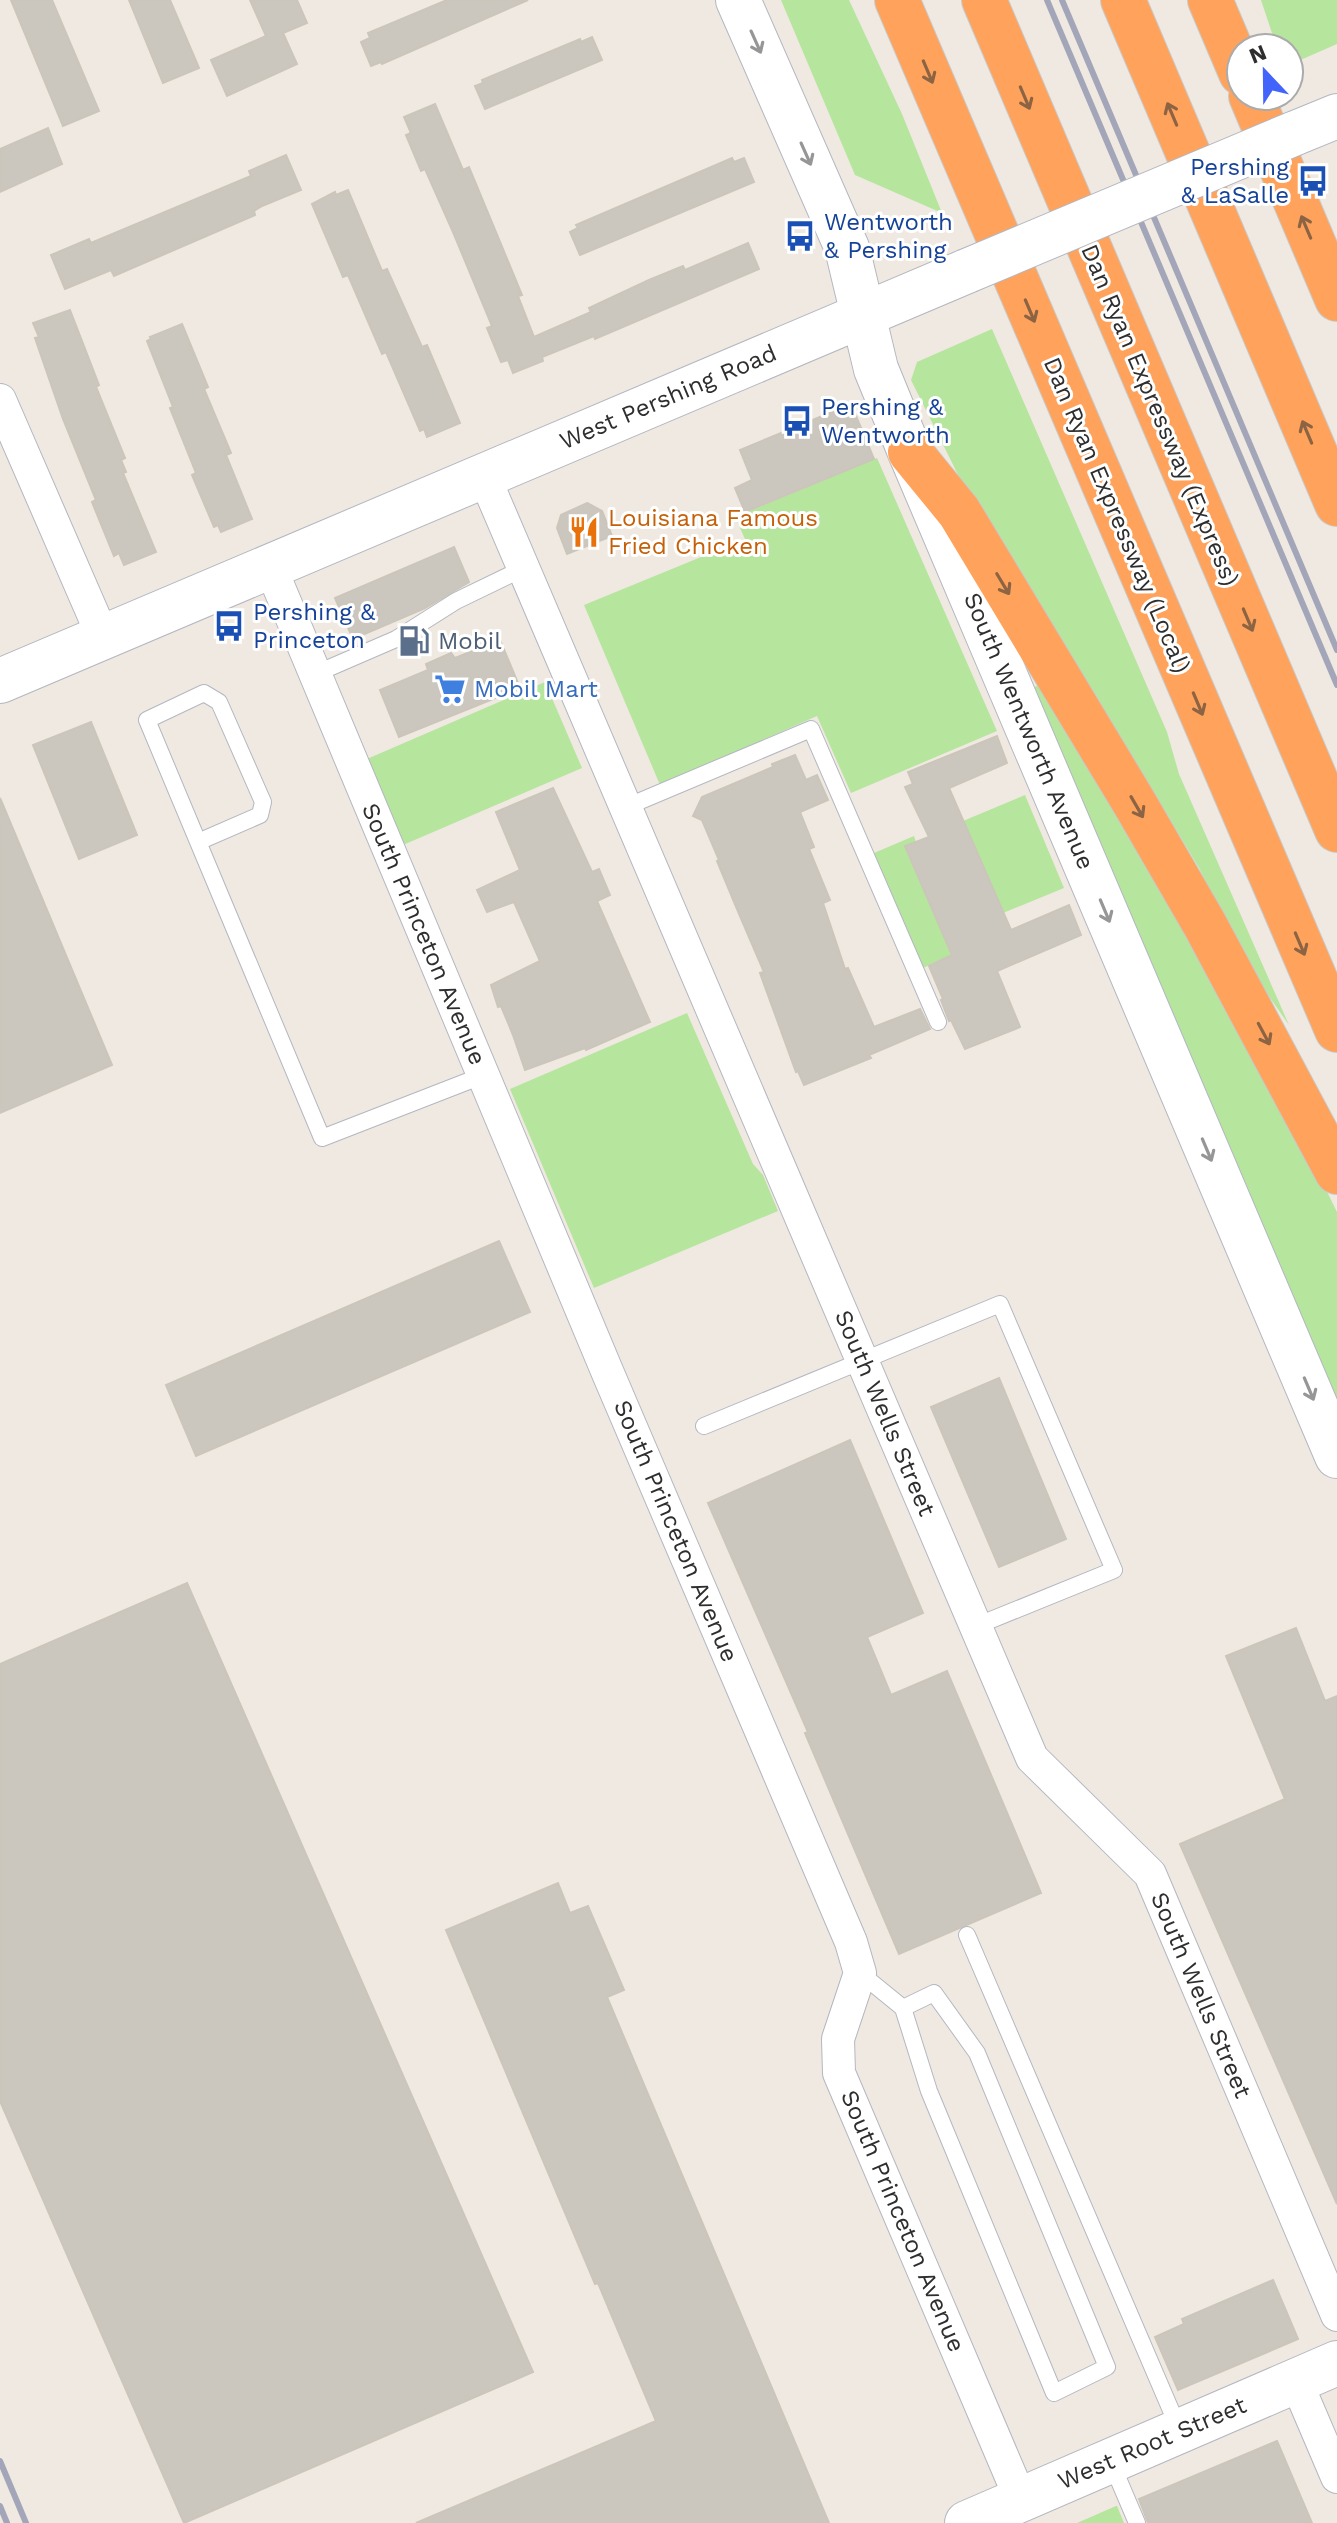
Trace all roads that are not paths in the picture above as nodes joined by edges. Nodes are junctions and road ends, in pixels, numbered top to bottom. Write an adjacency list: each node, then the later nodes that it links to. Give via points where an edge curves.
1 (738, 0): 12 (main road, South Wentworth Avenue, one-way to 12, via 847,248)
2 (897, 0): 26 (highway, Dan Ryan Expressway (Local), one-way to 26)
3 (984, 0): 23 (highway, Dan Ryan Expressway (Express), one-way to 23)
4 (1123, 0): 16 (highway, one-way to 4)
5 (1210, 0): 8 (highway)
6 (1228, 0): 7 (highway)
7 (1234, 32)
8 (1225, 35)
9 (1257, 112): 11 (highway, one-way to 9)
10 (1324, 121): 12 (main road, West Pershing Road, bridge)
11 (1337, 299)
12 (862, 315): 14 (main road, South Wentworth Avenue, via 876,369); 15 (main road, West Pershing Road)
13 (0, 400): 19 (street)
14 (910, 452): 28 (highway, one-way to 28, via 959,512 1135,804); 31 (main road, South Wentworth Avenue, one-way to 31)
15 (484, 476): 17 (main road, West Pershing Road); 18 (street, South Wells Street)
16 (1337, 504)
17 (270, 566): 19 (main road, West Pershing Road); 20 (street, South Princeton Avenue)
18 (524, 568): 20 (lane, via 456,601 396,639); 22 (street, South Wells Street)
19 (103, 637): 21 (main road, West Pershing Road)
20 (315, 674): 27 (street, South Princeton Avenue)
21 (0, 681)
22 (626, 807): 25 (lane, via 811,729); 29 (street, South Wells Street)
23 (1337, 830)
24 (198, 842): 24 (lane, via 147,720 204,693 219,702 263,802 260,815); 27 (lane, via 322,1138)
25 (938, 1022)
26 (1337, 1030)
27 (484, 1075): 34 (street, South Princeton Avenue)
28 (1337, 1172)
29 (863, 1360): 30 (lane); 32 (street, South Wells Street); 32 (lane, via 1000,1304 1114,1570)
30 (704, 1426)
31 (1337, 1456)
32 (976, 1626): 36 (street, South Wells Street, via 1032,1758 1150,1874)
33 (967, 1935): 39 (lane)
34 (860, 1973): 35 (lane); 42 (street, South Princeton Avenue, via 838,2039 839,2073)
35 (903, 2008): 35 (lane, via 929,2091 1054,2393 1107,2367 977,2053 934,1993)
36 (1337, 2315)
37 (1337, 2363): 38 (main road, West Root Street)
38 (1296, 2381): 39 (main road, West Root Street); 41 (street)
39 (1180, 2431): 40 (main road, West Root Street)
40 (1111, 2461): 42 (main road, West Root Street); 44 (lane)
41 (1337, 2477)
42 (1021, 2500): 43 (main road, West Root Street)
43 (967, 2523)
44 (1137, 2523)

